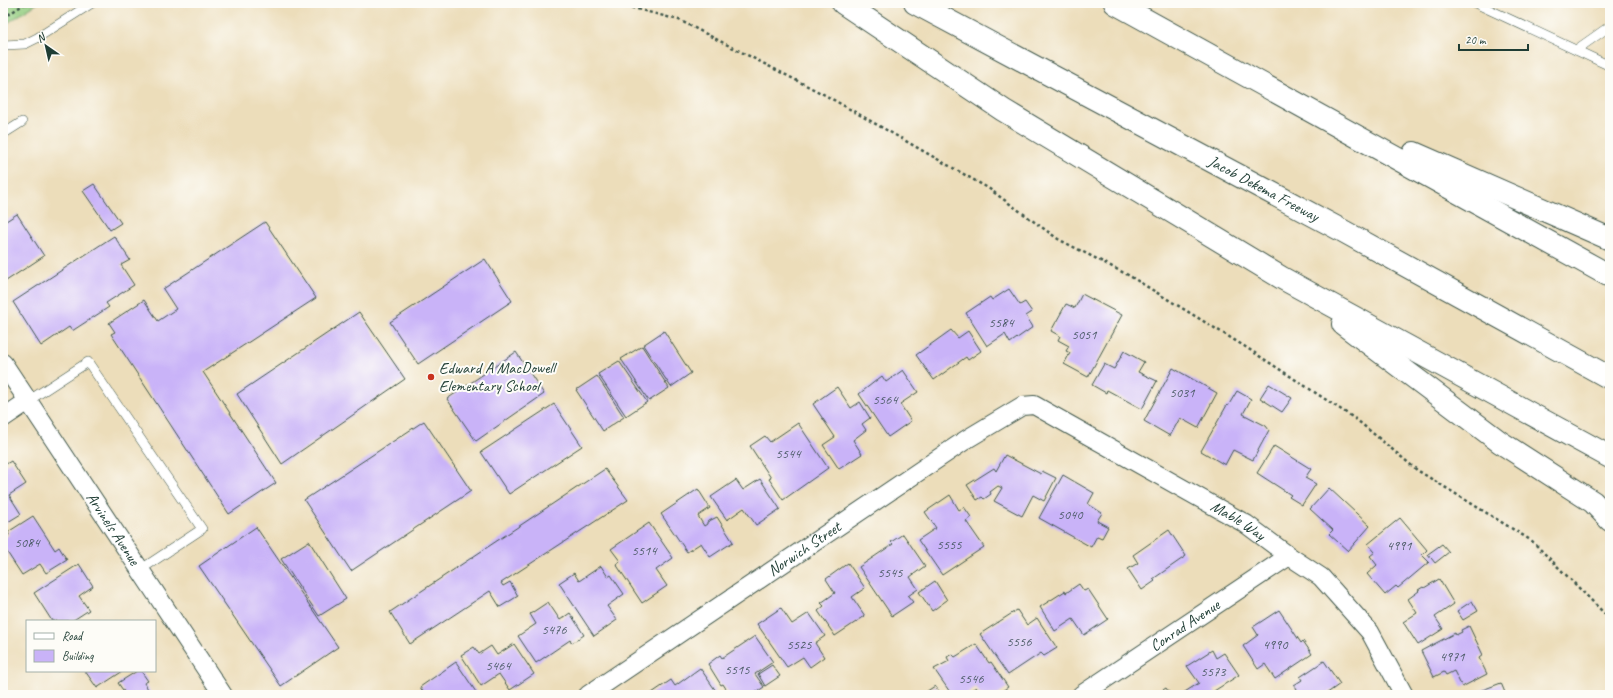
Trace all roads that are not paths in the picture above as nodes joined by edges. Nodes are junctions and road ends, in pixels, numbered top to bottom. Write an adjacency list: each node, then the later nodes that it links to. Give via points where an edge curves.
1 (92, 3): 7 (lane, via 37,38 24,44)
2 (843, 3): 15 (highway, via 1003,110)
3 (915, 3): 17 (highway, Jacob Dekema Freeway, via 1343,231)
4 (1115, 3): 10 (highway)
5 (1475, 3): 8 (lane)
6 (1610, 26): 8 (lane)
7 (3, 45)
8 (1576, 50): 9 (lane)
9 (1610, 66)
10 (1288, 99): 13 (highway); 14 (highway)
11 (22, 122): 12 (lane)
12 (3, 134)
13 (1610, 239)
14 (1610, 276)
15 (1282, 278): 21 (highway); 22 (highway, via 1500,442 1593,502)
16 (3, 363): 18 (street, Arvinels Avenue)
17 (1610, 378)
18 (28, 401): 20 (street); 24 (street, Arvinels Avenue); 24 (lane, via 88,362 202,529)
19 (1022, 406): 23 (street, Mable Way, via 1034,405 1246,524); 26 (street, Norwich Street, via 967,439)
20 (3, 418)
21 (1610, 457)
22 (1610, 520)
23 (1289, 556): 27 (street, Conrad Avenue); 28 (street, Mable Way, via 1321,577 1370,632)
24 (140, 570): 25 (street, Arvinels Avenue)
25 (223, 695)
26 (588, 695)
27 (1081, 695)
28 (1404, 695)

